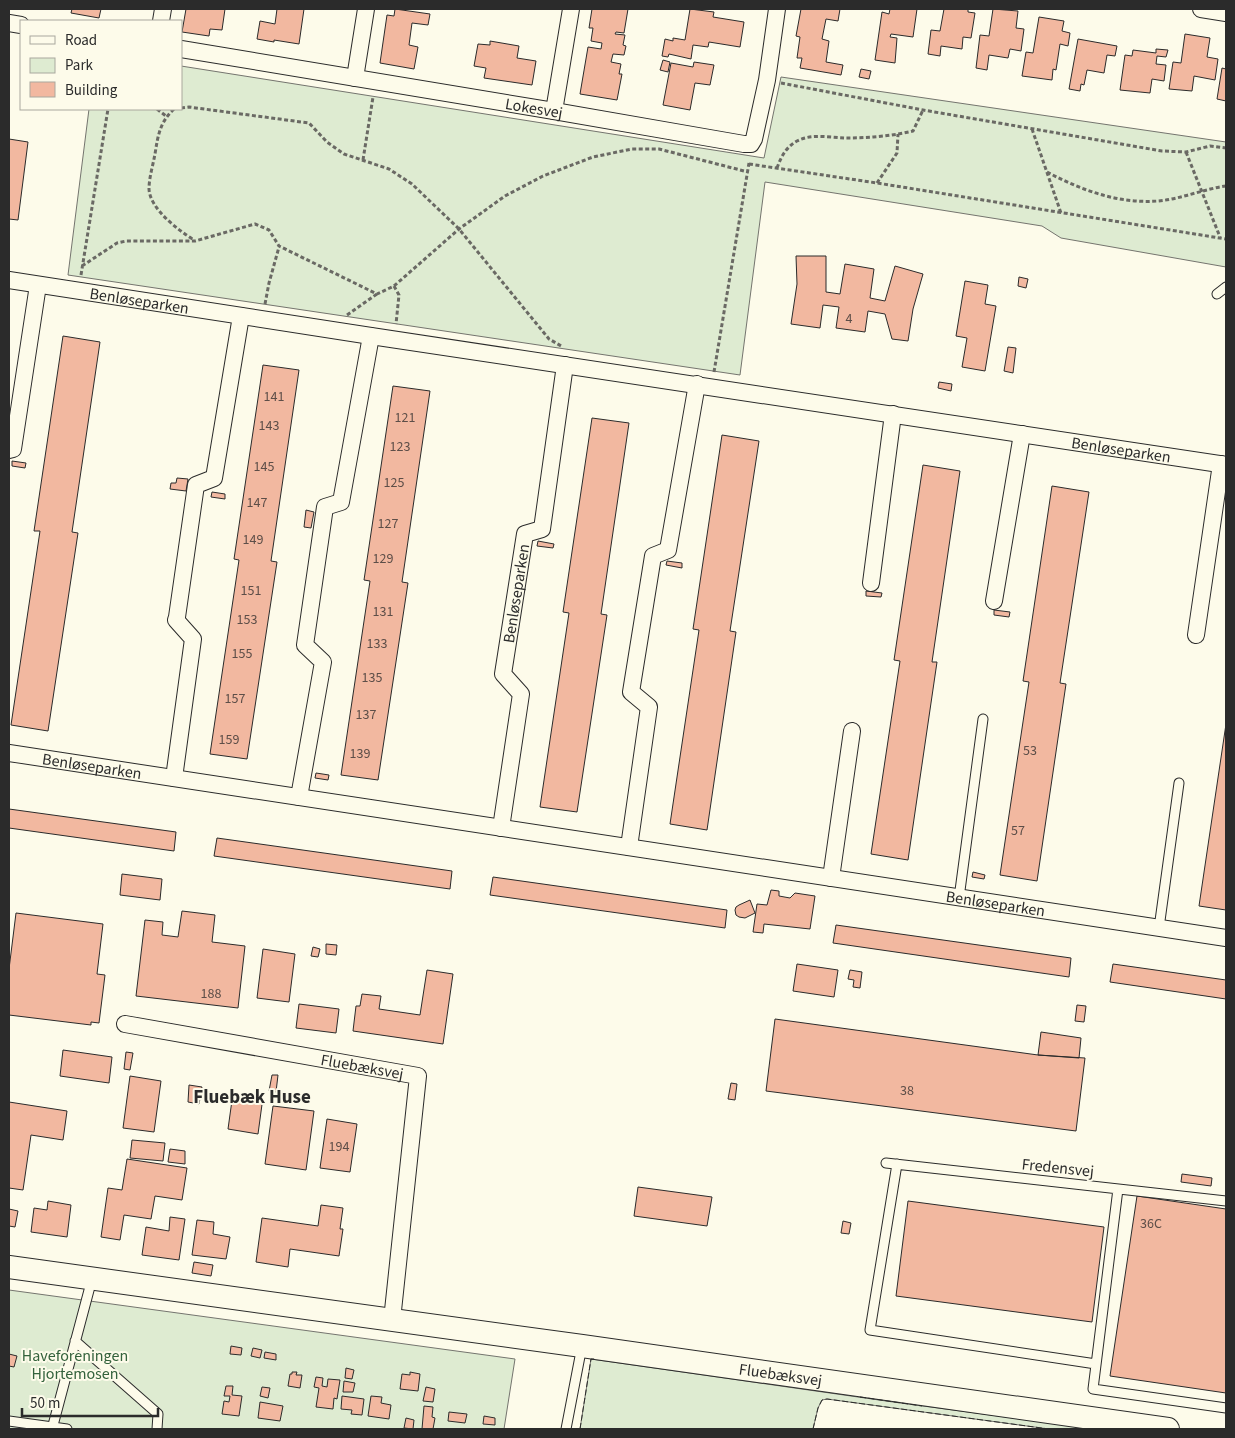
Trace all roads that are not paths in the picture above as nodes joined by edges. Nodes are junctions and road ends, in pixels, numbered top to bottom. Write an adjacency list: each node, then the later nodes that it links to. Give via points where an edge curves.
1 (366, 9): 7 (street)
2 (571, 9): 8 (street)
3 (777, 9): 8 (street, Lokesvej, via 766,80 751,144)
4 (1202, 9): 5 (street)
5 (1226, 13)
6 (182, 49): 7 (street, Lokesvej)
7 (355, 78): 8 (street, Lokesvej)
8 (554, 111)
9 (9, 280): 10 (street, Benløseparken)
10 (38, 285): 13 (street, Benløseparken); 19 (street, via 13,449)
11 (1226, 287): 12 (lane)
12 (1217, 294)
13 (241, 316): 14 (street, Benløseparken); 27 (street, via 214,478 196,485 176,620 193,639)
14 (371, 336): 15 (street, Benløseparken); 29 (street, via 341,502 325,507 305,645 323,662)
15 (566, 357): 16 (street, Benløseparken); 30 (street, Benløseparken, via 542,529 525,534 503,674 521,694)
16 (704, 386): 17 (street, Benløseparken); 31 (street, via 668,550 653,556 632,692 649,707)
17 (893, 414): 18 (street, Benløseparken); 21 (street)
18 (1022, 434): 20 (street, Benløseparken); 22 (street)
19 (9, 450)
20 (1224, 464): 23 (street, Benløseparken)
21 (871, 583)
22 (994, 601)
23 (1196, 635)
24 (983, 719): 33 (lane)
25 (852, 732): 32 (street)
26 (9, 753): 27 (street, Benløseparken)
27 (174, 778): 29 (street, Benløseparken)
28 (1179, 783): 34 (lane)
29 (299, 797): 30 (street, Benløseparken)
30 (502, 828): 31 (street, Benløseparken)
31 (629, 847): 32 (street, Benløseparken)
32 (831, 878): 33 (street, Benløseparken)
33 (959, 898): 34 (street, Benløseparken)
34 (1160, 928): 35 (street, Benløseparken)
35 (1226, 938)
36 (125, 1024): 43 (street, Fluebæksvej, via 418,1076)
37 (886, 1163): 38 (lane, Fredensvej)
38 (897, 1164): 39 (lane, Fredensvej); 46 (lane, via 870,1330)
39 (1118, 1189): 40 (lane, Fredensvej); 46 (lane)
40 (1226, 1201)
41 (9, 1267): 42 (street, Fluebæksvej)
42 (92, 1278): 43 (street, Fluebæksvej); 44 (lane)
43 (392, 1320): 45 (street, Fluebæksvej)
44 (76, 1341): 49 (lane); 51 (lane, via 158,1414)
45 (582, 1346): 52 (lane); 53 (street, Fluebæksvej)
46 (1096, 1364): 47 (lane, via 1094,1389)
47 (1226, 1408)
48 (9, 1421): 49 (lane)
49 (52, 1428): 50 (lane)
50 (67, 1429)
51 (157, 1429)
52 (566, 1429)
53 (1168, 1429)

